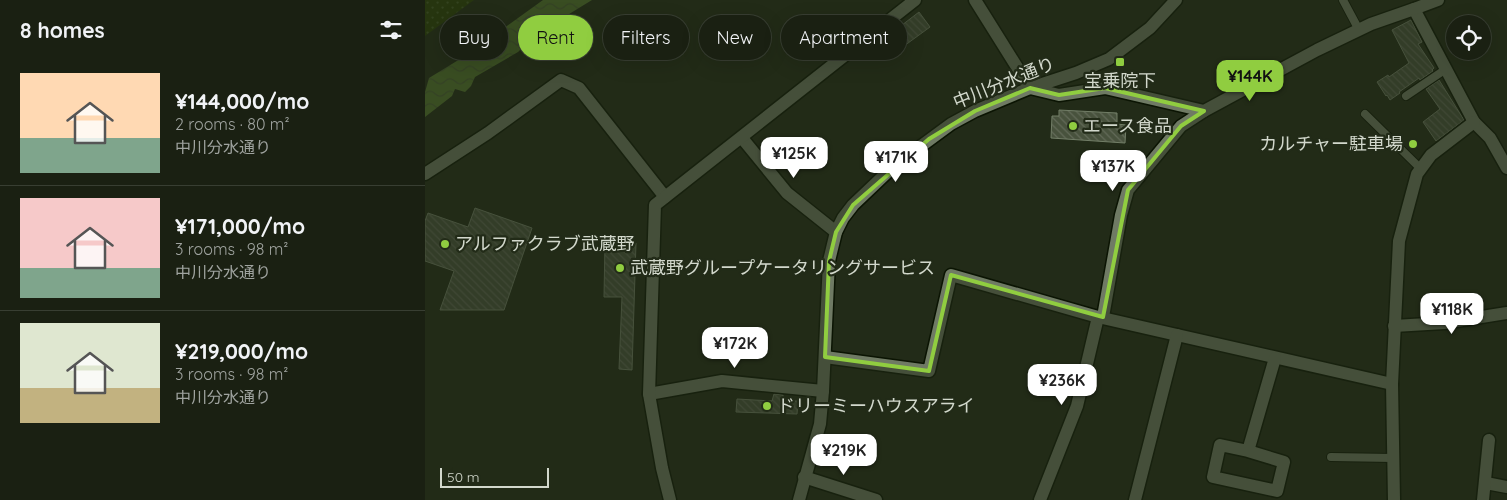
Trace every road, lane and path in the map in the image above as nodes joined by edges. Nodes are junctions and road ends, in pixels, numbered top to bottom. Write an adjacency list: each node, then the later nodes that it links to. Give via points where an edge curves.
1 (915, 0): 14 (street)
2 (975, 0): 9 (street)
3 (1176, 0): 9 (street, 中川分水通り, via 1151,28 1109,59)
4 (1343, 0): 7 (lane)
5 (1438, 0): 6 (street)
6 (1414, 9): 7 (street); 8 (street)
7 (1359, 30): 11 (street)
8 (1445, 69): 10 (lane); 13 (street)
9 (1030, 88): 11 (street, via 1059,95 1105,88); 19 (street, 中川分水通り, via 975,111 929,139 894,166 853,205)
10 (1406, 96)
11 (1204, 111): 21 (street, via 1181,126 1128,190)
12 (1365, 114): 16 (lane)
13 (1474, 122): 15 (street, via 1490,138); 16 (street, via 1431,155)
14 (742, 138): 18 (street); 19 (street, via 787,193)
15 (1507, 165)
16 (1421, 169): 22 (street, via 1399,240)
17 (425, 174): 18 (street, via 561,80 579,88)
18 (665, 197): 28 (street, via 655,205)
19 (836, 232): 24 (street, 中川分水通り, via 829,261)
20 (1507, 313): 22 (street, via 1444,323)
21 (1100, 317): 23 (street); 24 (street, via 951,275 929,371); 39 (street, via 1077,406)
22 (1395, 326): 26 (street)
23 (1177, 335): 25 (street); 40 (street)
24 (825, 357): 27 (street, 中川分水通り)
25 (1275, 358): 26 (street); 30 (street)
26 (1392, 384): 32 (street)
27 (823, 391): 28 (street, via 722,382); 33 (street, 中川分水通り, via 819,424)
28 (649, 394): 36 (street)
29 (1489, 440): 34 (street)
30 (1248, 451): 30 (street, via 1220,445 1213,477 1277,492 1284,462)
31 (1331, 457): 32 (lane)
32 (1393, 458): 41 (street)
33 (804, 478): 37 (street, 中川分水通り); 38 (street)
34 (1486, 483): 35 (street); 42 (street)
35 (1507, 487)
36 (670, 500)
37 (799, 500)
38 (876, 500)
39 (1040, 500)
40 (1135, 500)
41 (1394, 500)
42 (1483, 500)

